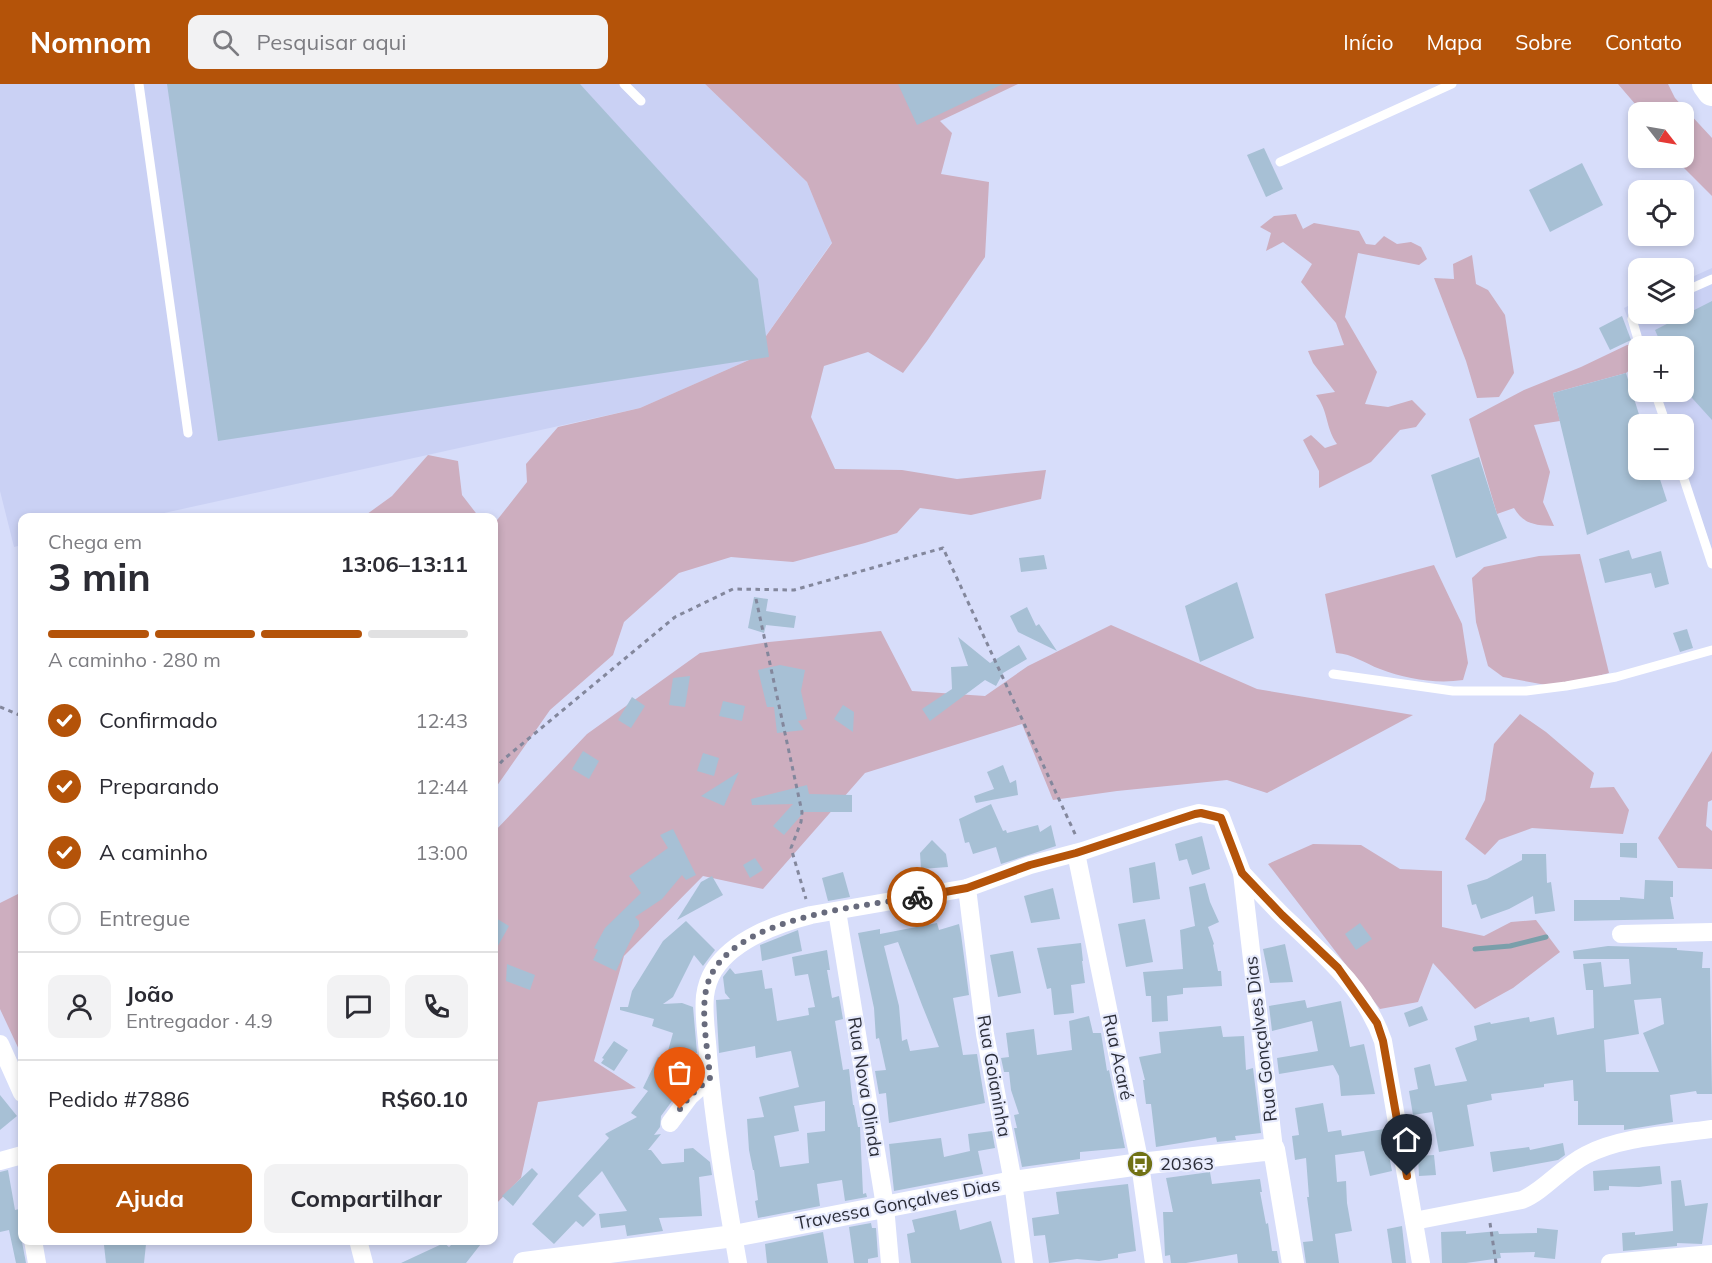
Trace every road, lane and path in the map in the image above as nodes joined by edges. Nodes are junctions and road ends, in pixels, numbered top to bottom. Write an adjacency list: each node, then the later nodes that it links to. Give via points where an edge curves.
1 (139, 84): 10 (lane)
2 (624, 84): 6 (lane)
3 (1452, 84): 7 (lane)
4 (1707, 84): 5 (highway)
5 (1712, 91)
6 (641, 101)
7 (1280, 162)
8 (1712, 279): 9 (lane)
9 (1694, 287)
10 (188, 433)
11 (1684, 480): 12 (lane)
12 (1712, 564)
13 (756, 599): 23 (path, via 802,812 791,848)
14 (1712, 650): 15 (lane, via 1616,677 1526,691 1453,691)
15 (1333, 674)
16 (0, 707): 17 (path)
17 (18, 714)
18 (498, 766): 19 (path, via 675,617 733,589 794,590 943,548)
19 (1079, 852): 20 (street, Rua Gonçalves Dias, via 1201,813 1221,818); 21 (street); 34 (street, Rua Acaré)
20 (1242, 873): 31 (street, Rua Gonçalves Dias); 38 (street, via 1338,968 1377,1023)
21 (967, 888): 22 (street); 35 (street, Rua Goianinha, via 985,1034)
22 (837, 911): 23 (street); 36 (street, Rua Nova Olinda)
23 (811, 915): 27 (street, via 756,935 713,971 705,996)
24 (1712, 932): 25 (street)
25 (1621, 934)
26 (0, 1044): 28 (street)
27 (710, 1078): 29 (street); 39 (street)
28 (18, 1085)
29 (670, 1123)
30 (1712, 1129): 37 (street, via 1610,1144 1560,1172 1531,1197)
31 (1274, 1149): 34 (street, Travessa Gonçalves Dias); 50 (street, Rua Gonçalves Dias)
32 (18, 1156): 33 (street)
33 (0, 1161)
34 (1140, 1164): 35 (street, Travessa Gonçalves Dias); 49 (street, Rua Acaré)
35 (1013, 1182): 36 (street, Travessa Gonçalves Dias); 48 (street, Rua Goianinha)
36 (885, 1206): 39 (street, Travessa Gonçalves Dias); 47 (street, Rua Nova Olinda)
37 (1487, 1207): 38 (street); 52 (path)
38 (1414, 1221): 51 (street)
39 (734, 1236): 45 (street, Travessa Gonçalves Dias); 46 (street)
40 (34, 1245): 43 (street)
41 (359, 1245): 44 (street)
42 (1712, 1254): 53 (street)
43 (37, 1263)
44 (364, 1263)
45 (524, 1263)
46 (738, 1263)
47 (890, 1263)
48 (1024, 1263)
49 (1154, 1263)
50 (1293, 1263)
51 (1421, 1263)
52 (1496, 1263)
53 (1610, 1263)

